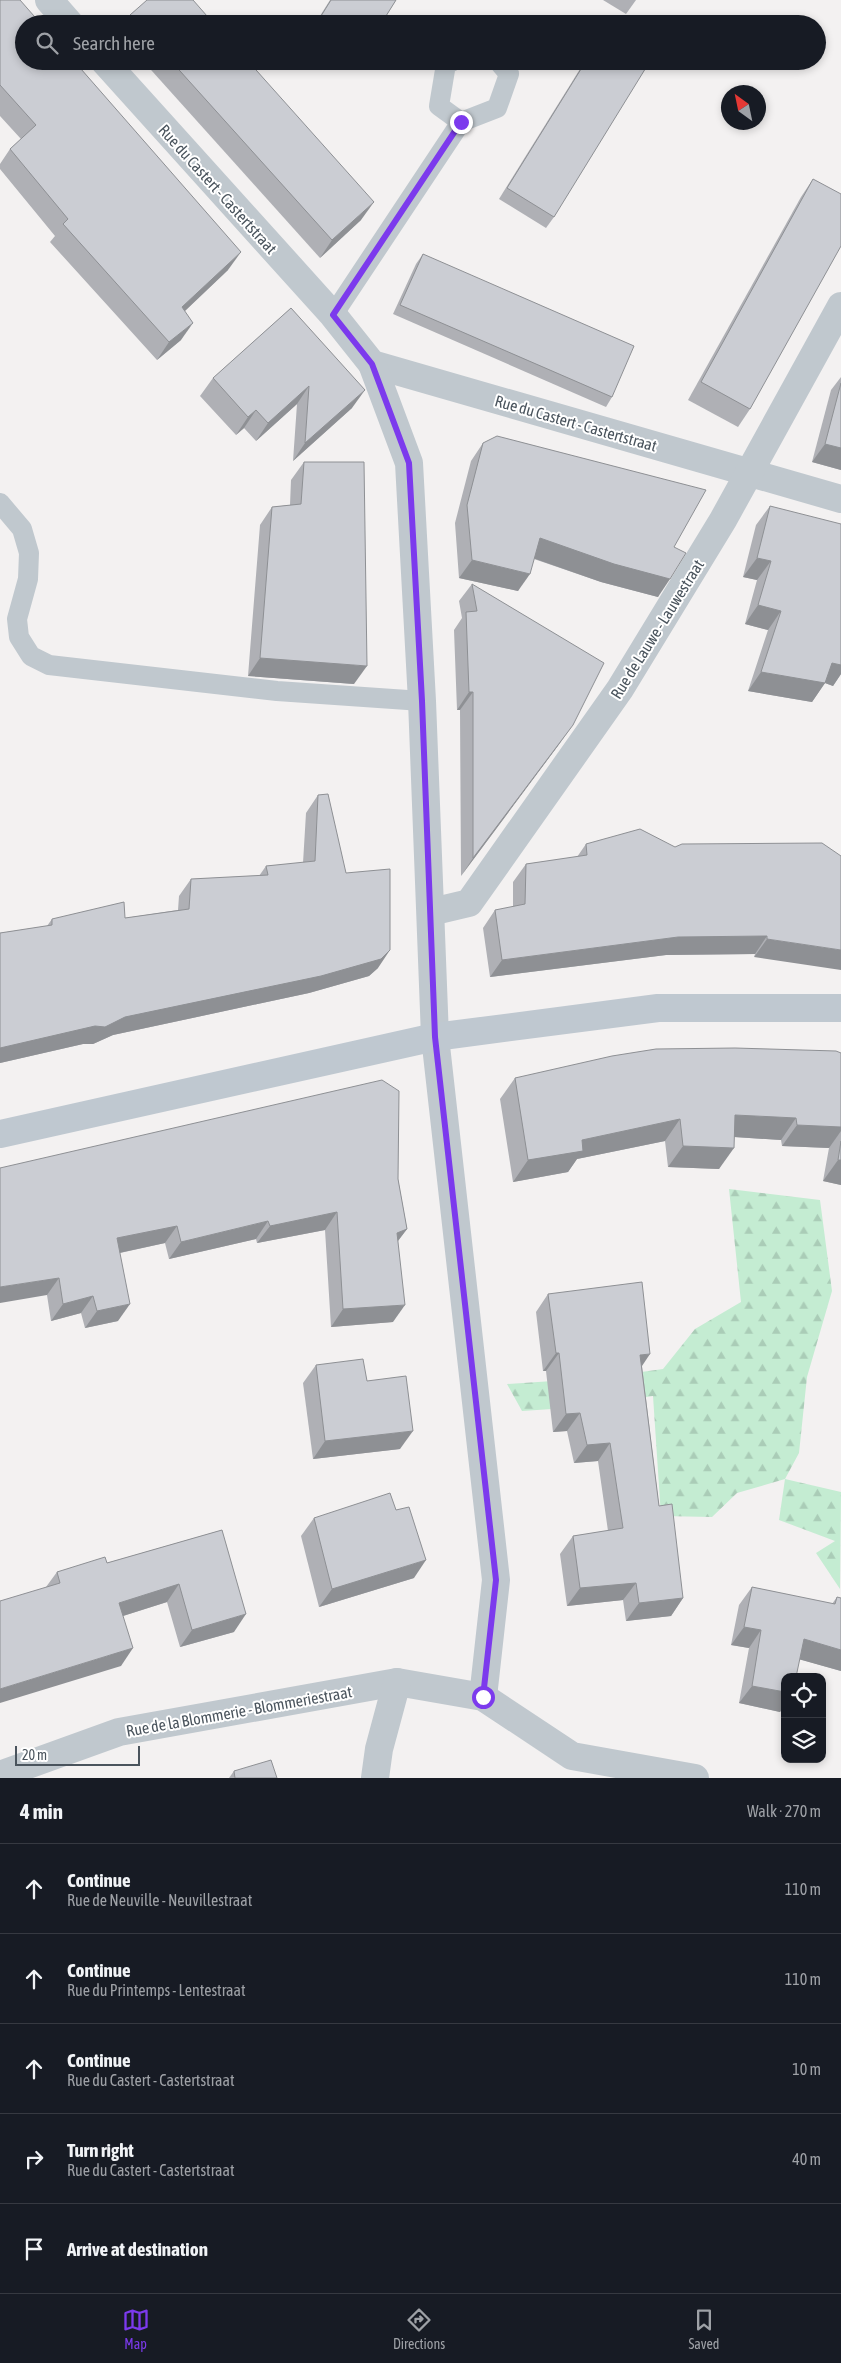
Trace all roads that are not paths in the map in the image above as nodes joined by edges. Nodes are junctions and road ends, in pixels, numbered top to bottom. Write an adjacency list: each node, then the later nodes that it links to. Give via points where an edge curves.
1 (48, 0): 2 (street)
2 (62, 15)
3 (112, 70): 8 (street, Rue du Castert - Castertstraat)
4 (445, 70): 6 (lane, via 439,106)
5 (506, 70): 6 (lane, via 509,74 497,108)
6 (461, 122): 8 (lane)
7 (841, 306): 10 (street, Rue de Lauwe - Lauwestraat)
8 (333, 315): 9 (street, Rue du Castert - Castertstraat)
9 (372, 364): 10 (street, Rue du Castert - Castertstraat); 13 (street, via 409,463)
10 (749, 473): 11 (street, Rue du Castert - Castertstraat); 14 (street, Rue de Lauwe - Lauwestraat, via 620,690 469,903)
11 (841, 499)
12 (0, 503): 13 (lane, via 22,529 29,553 28,580 17,619 19,637 31,656 49,665 276,691)
13 (422, 701): 14 (street)
14 (431, 912): 16 (street)
15 (841, 1008): 16 (street, via 658,1008)
16 (435, 1037): 17 (street); 19 (street, via 496,1580)
17 (0, 1134)
18 (396, 1682): 19 (street, Rue de la Blommerie - Blommeriestraat); 20 (street, Rue de la Blommerie - Blommeriestraat, via 119,1732); 21 (street)
19 (483, 1697): 22 (street, via 572,1756)
20 (0, 1775)
21 (375, 1778)
22 (695, 1778)

